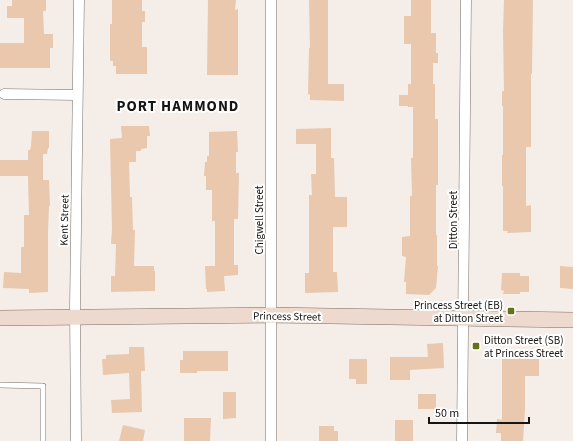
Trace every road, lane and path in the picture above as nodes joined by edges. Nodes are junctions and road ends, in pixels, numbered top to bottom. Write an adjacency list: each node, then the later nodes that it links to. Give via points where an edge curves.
1 (79, 0): 5 (street, Kent Street)
2 (271, 0): 6 (street, Chigwell Street)
3 (466, 0): 9 (street, Ditton Street)
4 (4, 94): 5 (street)
5 (77, 94): 7 (street, Kent Street)
6 (271, 315): 7 (street, Princess Street); 9 (street, Princess Street); 14 (street, Chigwell Street)
7 (75, 317): 8 (street, Princess Street); 13 (street, Kent Street)
8 (0, 318)
9 (464, 319): 10 (street, Princess Street); 15 (street, Ditton Street)
10 (573, 320)
11 (0, 385): 12 (lane, via 43,386)
12 (43, 441)
13 (76, 441)
14 (271, 441)
15 (462, 441)

